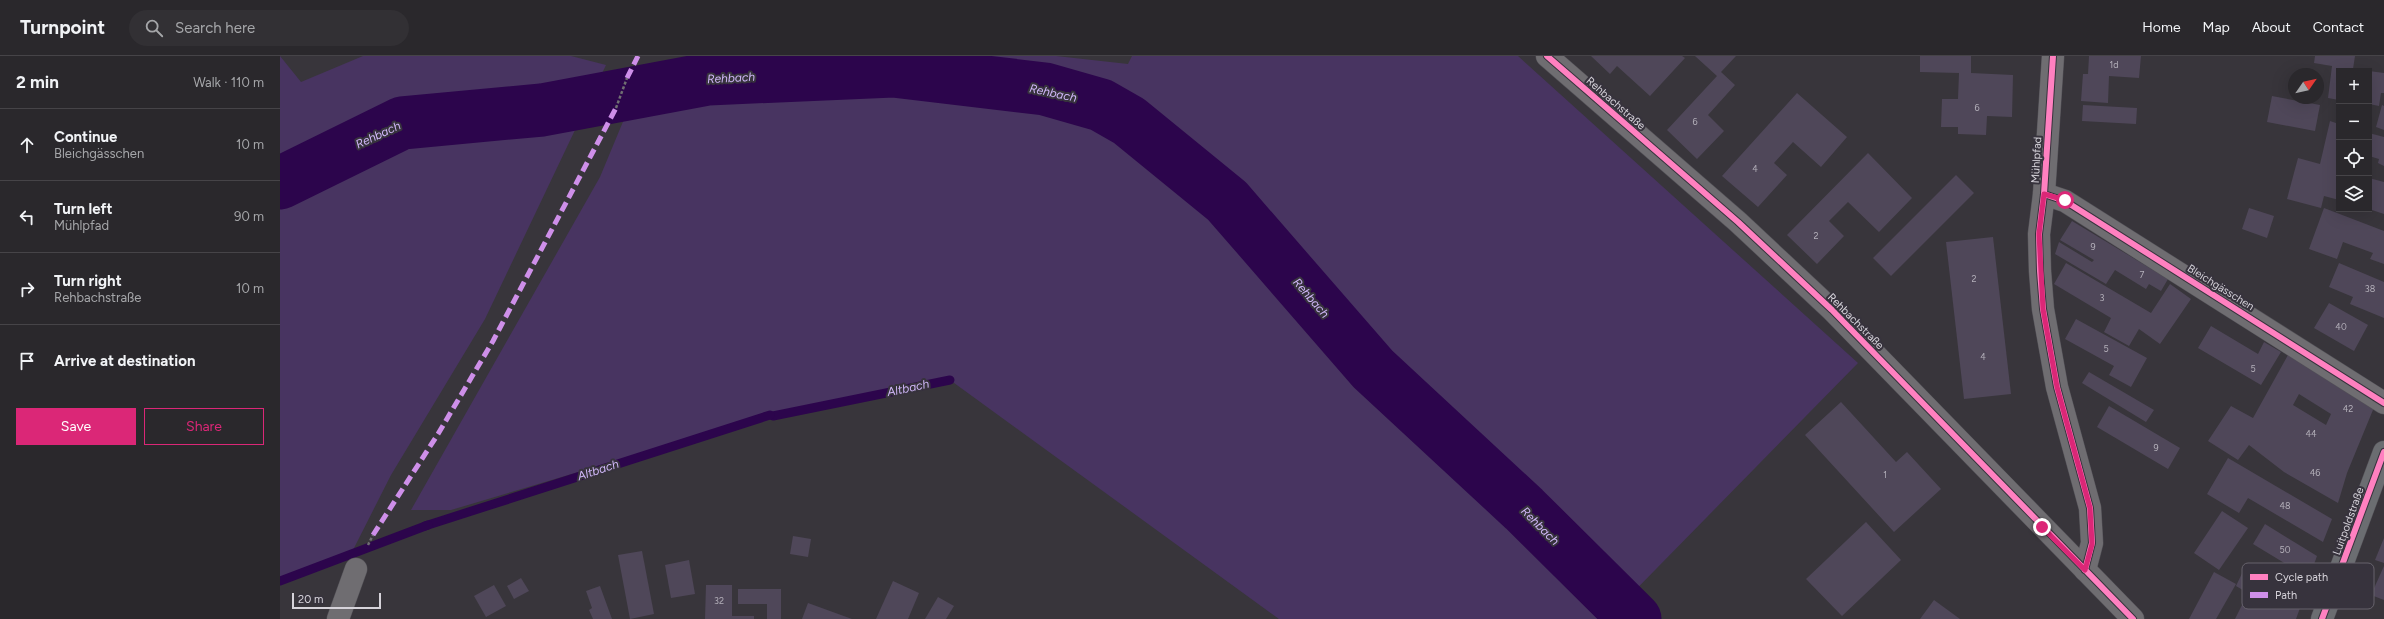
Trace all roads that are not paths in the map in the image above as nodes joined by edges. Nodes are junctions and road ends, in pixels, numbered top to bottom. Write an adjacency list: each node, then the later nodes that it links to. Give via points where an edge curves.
1 (1547, 56): 8 (street, Rehbachstraße, via 1738,222 1832,310)
2 (2053, 56): 3 (street, Mühlpfad)
3 (2044, 194): 4 (street, Bleichgässchen, via 2065,200); 8 (street, Mühlpfad, via 2039,234 2043,309 2057,387 2090,508 2092,544)
4 (2384, 403)
5 (2384, 452): 6 (street, Luitpoldstraße)
6 (2343, 563)
7 (356, 569): 10 (street)
8 (2085, 570): 11 (street, Rehbachstraße)
9 (2326, 609): 12 (street, Luitpoldstraße)
10 (338, 619)
11 (2133, 619)
12 (2322, 619)

